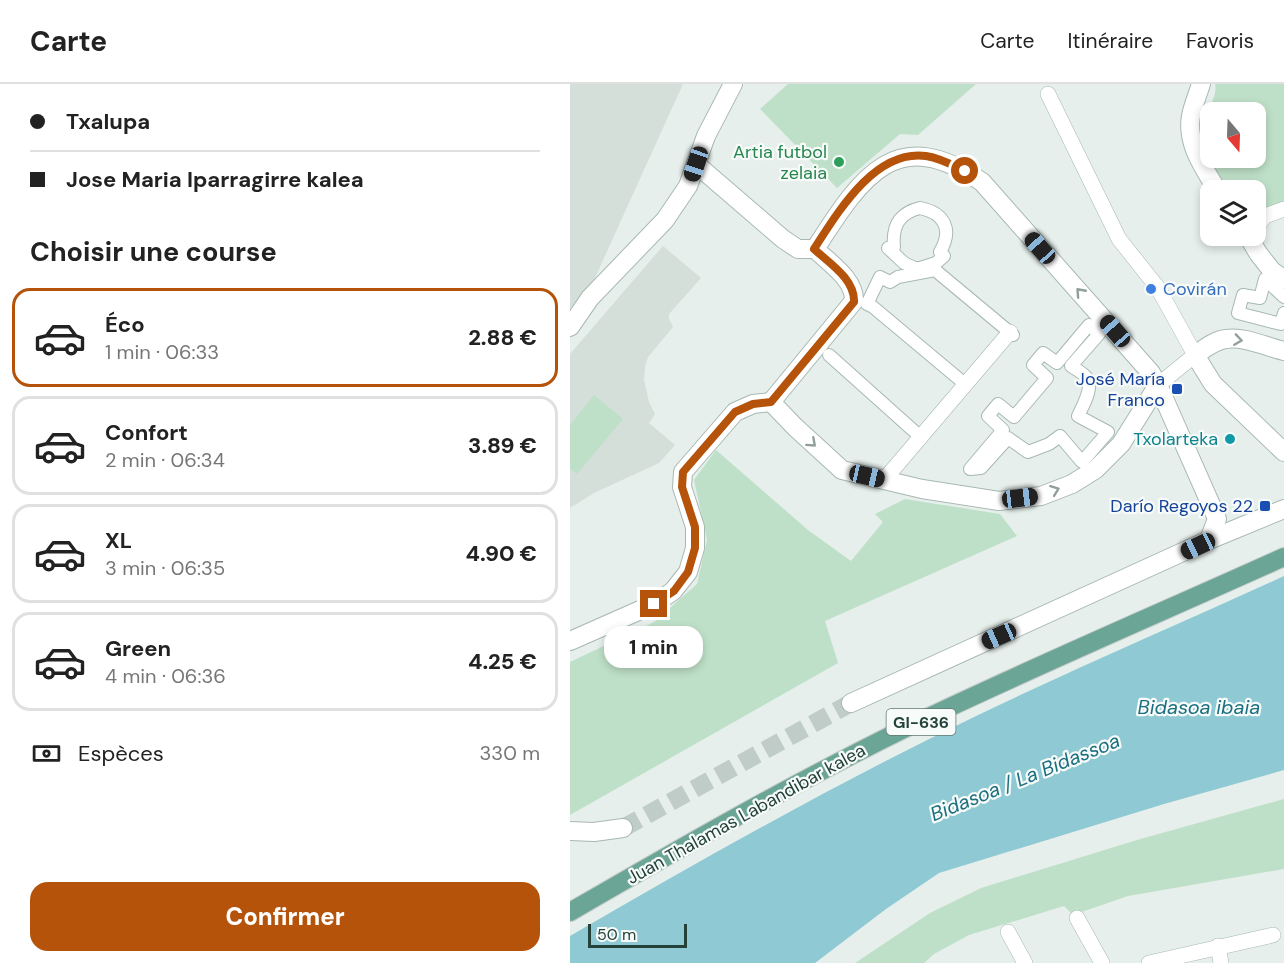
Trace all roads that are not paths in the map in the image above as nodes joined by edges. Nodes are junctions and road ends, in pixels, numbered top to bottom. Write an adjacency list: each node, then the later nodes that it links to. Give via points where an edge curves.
1 (733, 84): 4 (street)
2 (1201, 84): 5 (street, via 1191,116 1191,140)
3 (1048, 94): 18 (street, via 1119,239 1158,288)
4 (696, 164): 9 (street, via 783,239 798,249); 14 (street, via 688,186 664,220 590,297)
5 (1211, 180)
6 (1284, 209): 7 (street)
7 (1266, 216)
8 (1256, 246): 11 (street, via 1270,268)
9 (814, 249): 20 (street, one-way to 9, via 982,182 942,160 924,155 906,157 874,171 835,216); 21 (street, via 843,276 854,293 854,302)
10 (944, 256): 10 (street, via 917,269 904,263 888,249 894,247 893,234 899,219 920,208 936,213 945,222 946,238 940,252)
11 (1284, 279)
12 (1284, 297): 13 (street, via 1265,279 1260,298 1243,295 1238,313 1281,324)
13 (1284, 313)
14 (570, 327)
15 (1011, 333): 19 (street); 19 (street, via 935,270 890,282 880,277 867,304)
16 (1284, 351): 18 (street, one-way to 16, via 1226,339)
17 (829, 355): 22 (street)
18 (1195, 355): 20 (street); 24 (street, via 1213,384)
19 (965, 384): 25 (street)
20 (1158, 385): 25 (street, one-way to 20, via 999,501 1041,496 1096,469 1121,444); 27 (street)
21 (771, 402): 25 (street, one-way to 25, via 842,470); 31 (street, via 735,412 683,472 682,487 695,527 695,548 688,572 674,591 654,604)
22 (915, 432)
23 (1108, 432): 23 (street, via 1082,462 1060,436 1028,452 1008,438 981,468 970,469 1003,430 988,416 998,404 1014,417 1047,378 1033,366 1044,353 1057,363 1089,325 1099,334 1071,366 1089,383 1078,416)
24 (1284, 452)
25 (884, 480)
26 (1284, 509): 28 (street)
27 (1217, 519): 28 (street); 29 (street)
28 (1247, 524): 29 (street)
29 (1209, 540): 32 (street)
30 (1284, 556): 35 (main road, Juan Thalamas Labandibar kalea / GI-636, via 903,730 675,851)
31 (570, 641)
32 (851, 703)
33 (623, 828): 34 (street)
34 (570, 831)
35 (570, 912)
36 (1077, 918): 41 (street)
37 (1008, 932): 40 (street)
38 (1274, 935): 39 (street)
39 (1218, 946): 42 (street); 43 (street)
40 (1025, 963)
41 (1102, 963)
42 (1149, 963)
43 (1221, 963)

